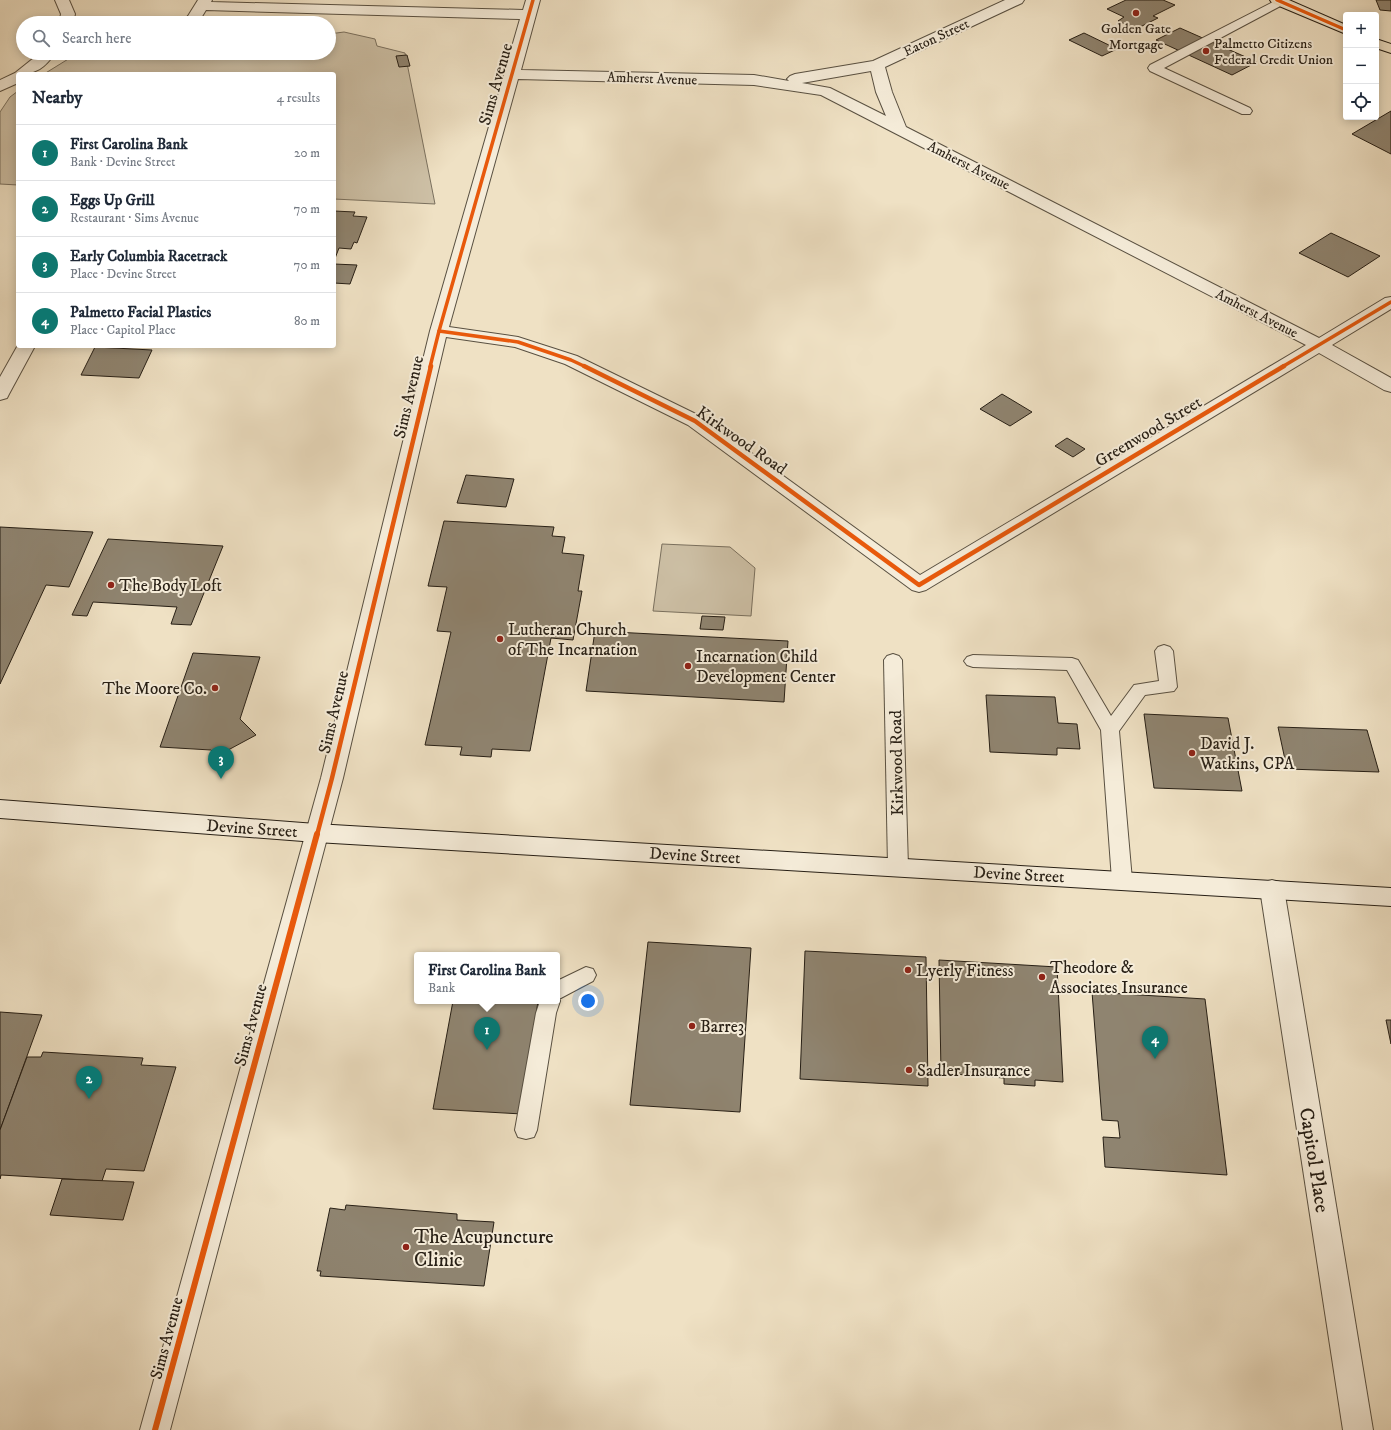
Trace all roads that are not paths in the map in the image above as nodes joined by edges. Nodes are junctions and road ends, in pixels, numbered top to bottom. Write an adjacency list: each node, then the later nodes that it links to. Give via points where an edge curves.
1 (62, 0): 6 (street)
2 (1017, 0): 12 (street, Eaton Street)
3 (1280, 1): 8 (main road); 18 (lane, via 1154,68)
4 (203, 3): 5 (street); 7 (street)
5 (531, 7): 14 (street, Sims Avenue)
6 (68, 16)
7 (196, 16)
8 (1343, 29)
9 (1379, 44): 10 (main road)
10 (1391, 49)
11 (41, 60): 13 (street)
12 (877, 65): 16 (street, Eaton Street, via 807,78); 19 (street, via 884,92)
13 (25, 72)
14 (512, 74): 16 (street, Amherst Avenue); 21 (street, Sims Avenue)
15 (16, 78): 17 (street)
16 (754, 80): 19 (street, Amherst Avenue, via 825,91)
17 (0, 86)
18 (1246, 111)
19 (899, 128): 22 (street, Amherst Avenue)
20 (1391, 302): 22 (street, Greenwood Street)
21 (439, 330): 26 (street, Kirkwood Road, via 518,342 570,360 695,421); 32 (street, Sims Avenue, via 332,778)
22 (1319, 345): 24 (street, Amherst Avenue); 26 (street, Greenwood Street)
23 (25, 348): 25 (street)
24 (1391, 386)
25 (0, 394)
26 (919, 585)
27 (1164, 651): 30 (lane, via 1168,687 1140,689)
28 (893, 660): 33 (lane, Kirkwood Road)
29 (973, 660): 30 (lane, via 1072,664)
30 (1110, 730): 34 (lane)
31 (0, 809): 32 (street, Devine Street)
32 (316, 833): 33 (street, Devine Street); 41 (street, Sims Avenue)
33 (898, 867): 34 (street, Devine Street)
34 (1122, 880): 35 (street, Devine Street)
35 (1272, 889): 36 (street, Devine Street); 42 (street, Capitol Place)
36 (1391, 897)
37 (586, 975): 38 (lane)
38 (560, 989)
39 (549, 1004): 40 (lane)
40 (526, 1130)
41 (156, 1430)
42 (1358, 1430)

